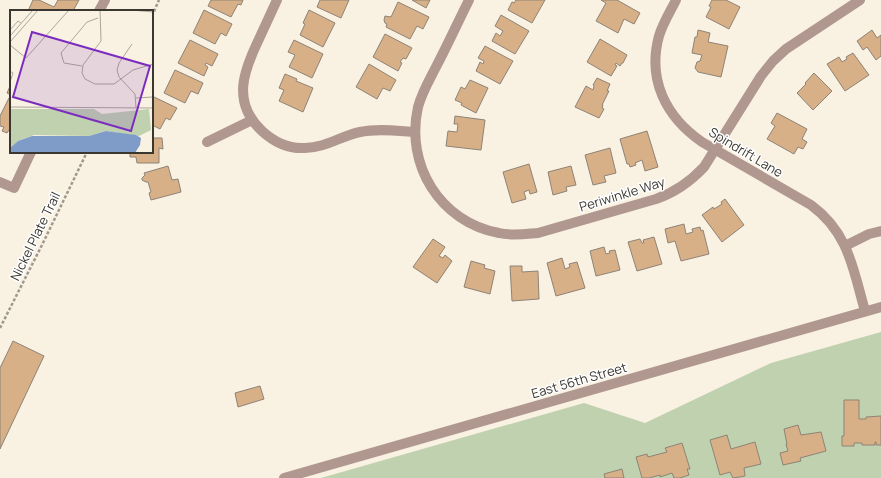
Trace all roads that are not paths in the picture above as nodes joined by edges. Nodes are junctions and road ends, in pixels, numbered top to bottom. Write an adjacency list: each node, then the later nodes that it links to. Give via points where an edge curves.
1 (105, 0): 6 (street)
2 (277, 0): 7 (street, via 249,60 244,77 245,102)
3 (469, 0): 8 (street, Periwinkle Way, via 423,94)
4 (676, 0): 10 (street, Spindrift Lane, via 664,24 657,48 660,87 677,121)
5 (860, 0): 10 (street, Periwinkle Way, via 786,49 773,61)
6 (100, 10)
7 (252, 120): 8 (street, via 269,137 292,148 317,147 362,132); 9 (street)
8 (415, 132): 10 (street, Periwinkle Way, via 421,167 440,200 459,217 488,231 519,235 538,233 669,195 695,177)
9 (207, 142)
10 (715, 150): 14 (street, Spindrift Lane, via 811,205 831,223)
11 (31, 153): 12 (street, via 14,188)
12 (0, 182)
13 (881, 231): 14 (street)
14 (845, 246): 16 (street, Spindrift Lane)
15 (881, 307): 16 (street, East 56th Street)
16 (865, 311): 17 (street, East 56th Street)
17 (284, 478)

